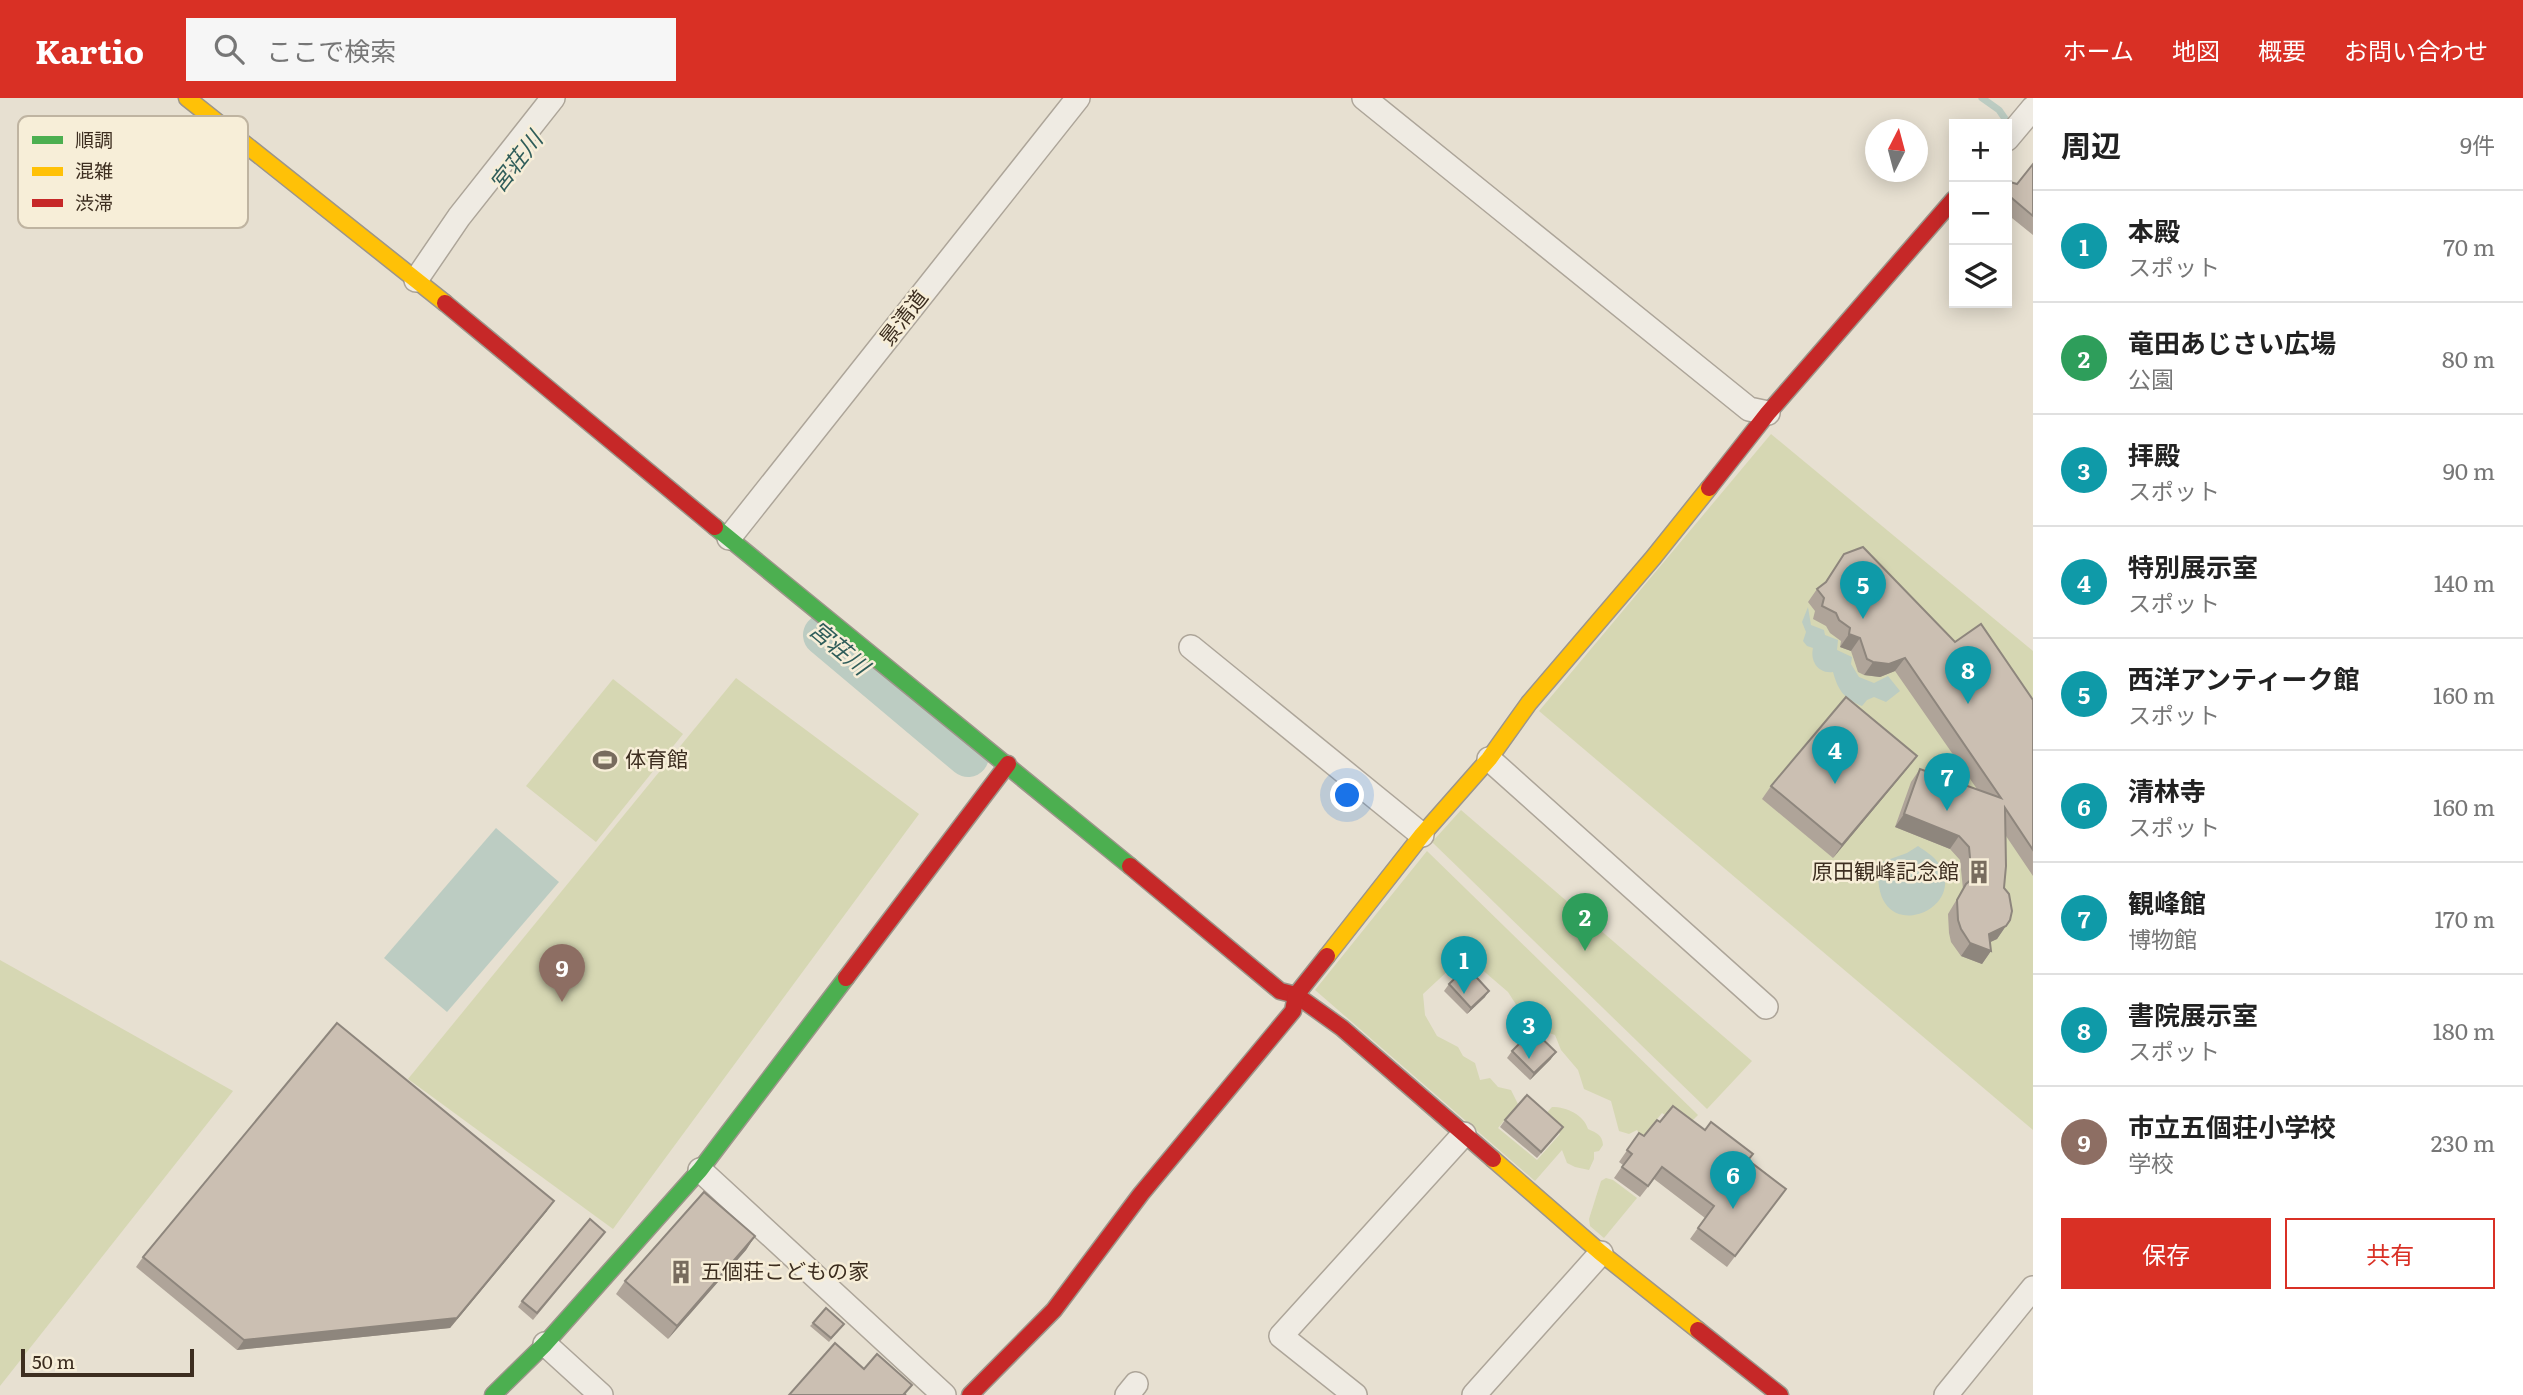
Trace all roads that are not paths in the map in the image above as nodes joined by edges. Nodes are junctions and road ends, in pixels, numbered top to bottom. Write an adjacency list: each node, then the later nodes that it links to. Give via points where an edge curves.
1 (553, 98): 10 (street)
2 (1078, 98): 12 (street, 景清道)
3 (1364, 98): 11 (street, via 1749,408)
4 (194, 100): 6 (street)
5 (2033, 108): 7 (street)
6 (214, 116)
7 (2012, 133)
8 (248, 144): 10 (street)
9 (1949, 205): 11 (street)
10 (416, 280): 12 (street)
11 (1768, 412): 14 (street, via 1653,558 1529,703)
12 (729, 538): 15 (street)
13 (1191, 647): 16 (street)
14 (1489, 759): 16 (street); 18 (street)
15 (1008, 764): 17 (street, via 1280,990); 20 (street)
16 (1422, 835): 17 (street)
17 (1296, 995): 19 (street, via 1342,1028); 27 (street, via 1293,1011 1141,1194 1054,1310)
18 (1766, 1007)
19 (1464, 1134): 21 (street); 28 (street, via 1281,1336)
20 (700, 1170): 23 (street); 26 (street)
21 (1601, 1253): 29 (street); 30 (street)
22 (2033, 1288): 31 (street)
23 (545, 1344): 24 (street); 25 (street)
24 (494, 1395)
25 (601, 1395)
26 (944, 1395)
27 (970, 1395)
28 (1355, 1395)
29 (1474, 1395)
30 (1780, 1395)
31 (1946, 1395)

